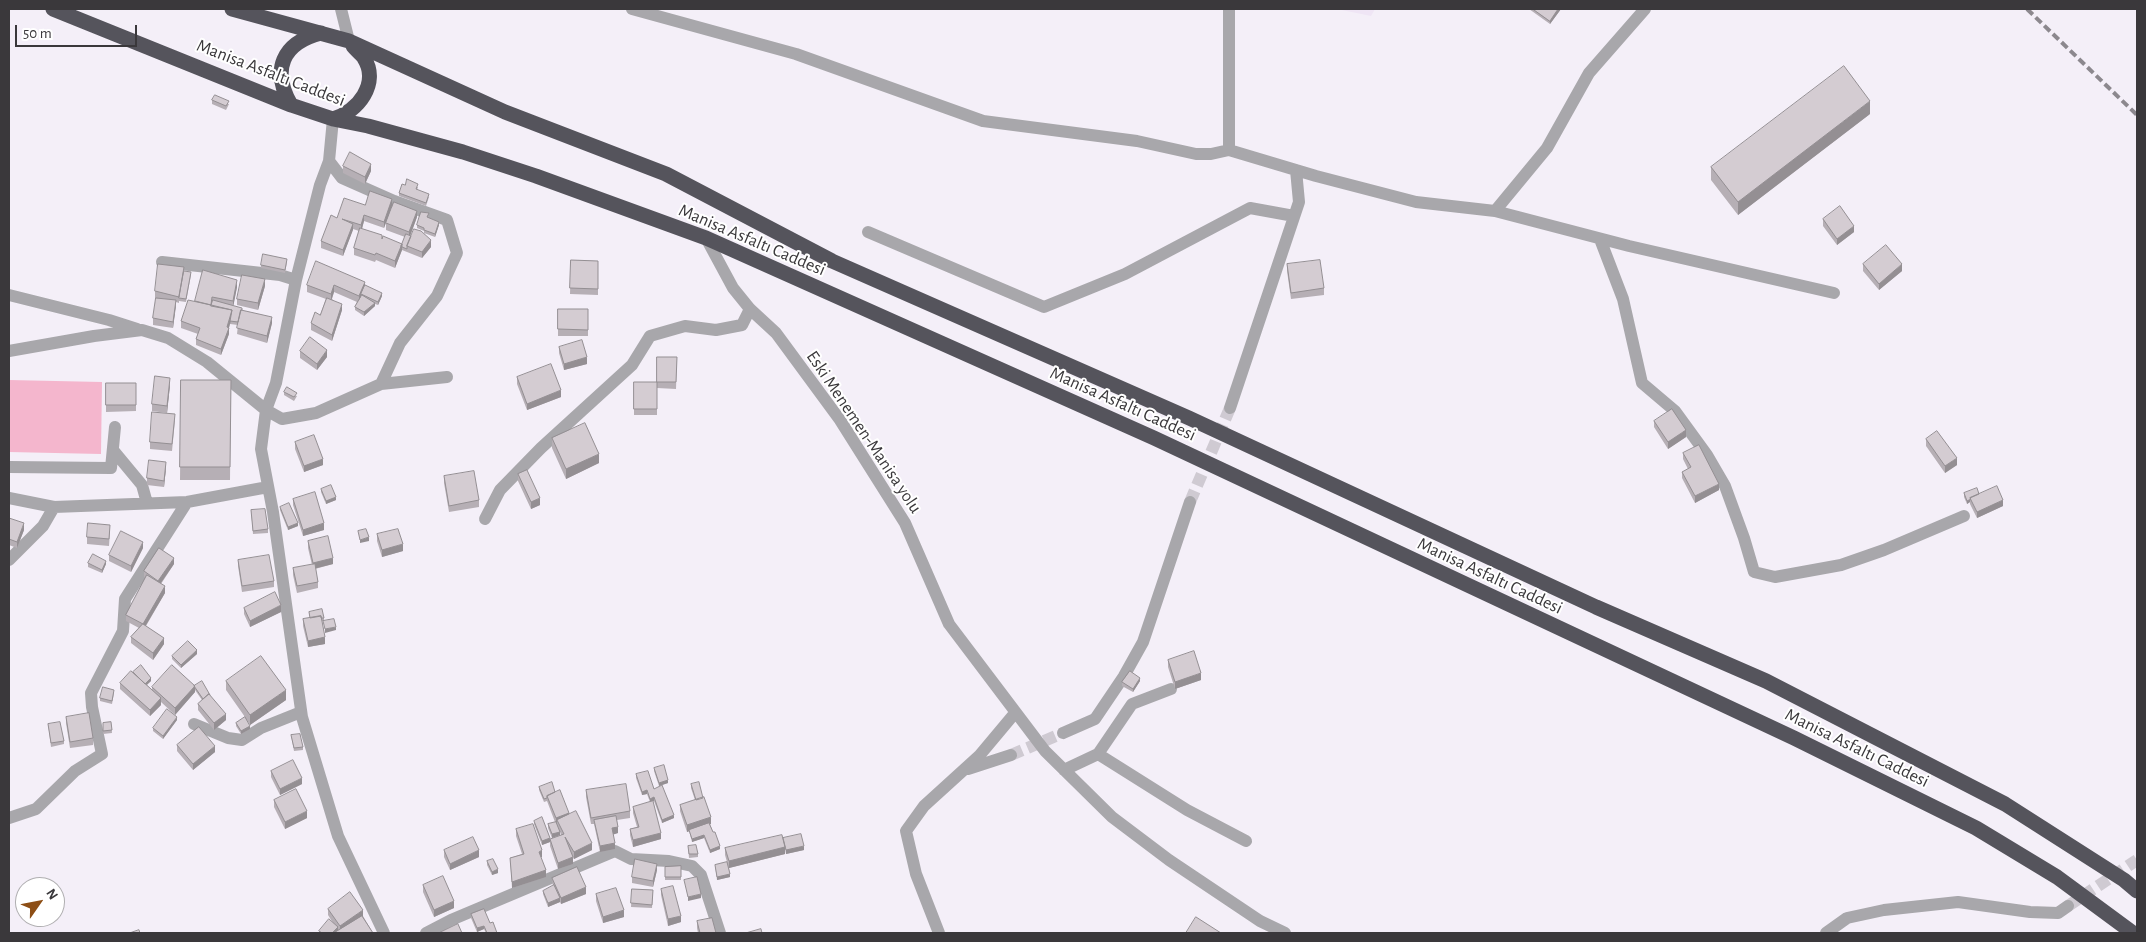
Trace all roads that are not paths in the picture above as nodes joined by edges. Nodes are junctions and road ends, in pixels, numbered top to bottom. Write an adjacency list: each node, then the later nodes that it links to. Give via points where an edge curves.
1 (53, 9): 9 (highway, Manisa Asfaltı Caddesi)
2 (232, 9): 7 (highway, Manisa Asfaltı Caddesi)
3 (340, 9): 8 (street)
4 (632, 9): 11 (street, via 796,54 983,121 1137,140 1196,154)
5 (1229, 9): 11 (street)
6 (1645, 9): 14 (street, via 1589,73 1547,148)
7 (322, 33): 8 (highway, Manisa Asfaltı Caddesi); 9 (highway, via 303,38 291,47 283,60 280,75 283,91)
8 (348, 42): 10 (highway, via 364,58 368,85 354,109); 53 (highway, Manisa Asfaltı Caddesi, via 504,112 666,174 832,261 1189,418 1586,603 1766,681 2005,804)
9 (291, 105): 10 (highway, Manisa Asfaltı Caddesi)
10 (333, 120): 12 (street); 17 (highway, Manisa Asfaltı Caddesi, via 368,126 463,152)
11 (1228, 150): 13 (street)
12 (329, 162): 20 (street); 27 (street, via 342,178 447,220 458,253 437,296 400,343)
13 (1296, 170): 14 (street, via 1416,202); 15 (street, via 1299,202)
14 (1495, 211): 18 (street)
15 (1294, 216): 16 (street, via 1250,208 1125,274 1044,307); 28 (street)
16 (868, 232)
17 (706, 238): 23 (street, Eski Menemen-Manisa yolu, via 733,288); 61 (highway, Manisa Asfaltı Caddesi, via 1154,438 1794,738 1976,828 2057,877)
18 (1600, 238): 21 (street); 39 (street, via 1623,300 1642,384 1675,412 1707,455 1725,486 1754,572 1775,577 1841,565)
19 (162, 262): 20 (street, via 280,275)
20 (296, 280): 29 (street, via 276,383)
21 (1834, 293)
22 (9, 295): 24 (street)
23 (750, 310): 40 (street, via 742,324 716,330 684,326 650,336 632,365 540,448 500,490); 44 (street, Eski Menemen-Manisa yolu, via 776,333 840,420 905,523 949,624)
24 (142, 330): 25 (street); 29 (street, via 168,338 207,362)
25 (9, 351)
26 (447, 377): 27 (street)
27 (381, 384): 29 (street, via 316,413 282,419)
28 (1230, 408)
29 (266, 410): 33 (street, via 261,449)
30 (115, 427): 31 (street)
31 (113, 450): 32 (street, via 111,468); 37 (street, via 142,485)
32 (9, 467)
33 (268, 490): 35 (street); 43 (street)
34 (9, 498): 38 (street)
35 (187, 502): 37 (street); 51 (street, via 125,599 123,631 90,693 102,754 75,770 36,809)
36 (1190, 502): 46 (street, via 1143,642 1095,719)
37 (147, 503): 38 (street)
38 (54, 507): 41 (street, via 43,526)
39 (1964, 516)
40 (484, 519)
41 (9, 560)
42 (1171, 689): 47 (street, via 1132,704)
43 (301, 712): 45 (street, via 261,728 242,740 228,738); 55 (street, via 338,836)
44 (1015, 713): 49 (street, Eski Menemen-Manisa yolu); 50 (street)
45 (194, 724)
46 (1062, 733)
47 (1098, 754): 49 (street); 52 (street, via 1186,810)
48 (1011, 755): 50 (street)
49 (1064, 770): 59 (street, Eski Menemen-Manisa yolu, via 1112,817 1168,860 1260,921)
50 (962, 772): 58 (street, via 924,806 906,831 916,874)
51 (9, 818)
52 (1246, 842)
53 (2137, 891)
54 (2068, 906): 60 (street, via 2058,913 1958,902 1884,910 1847,918)
55 (384, 933)
56 (426, 933): 57 (street, via 615,851 631,860 692,866 701,875)
57 (720, 933)
58 (939, 933)
59 (1286, 933)
60 (1826, 933)
61 (2133, 933)

